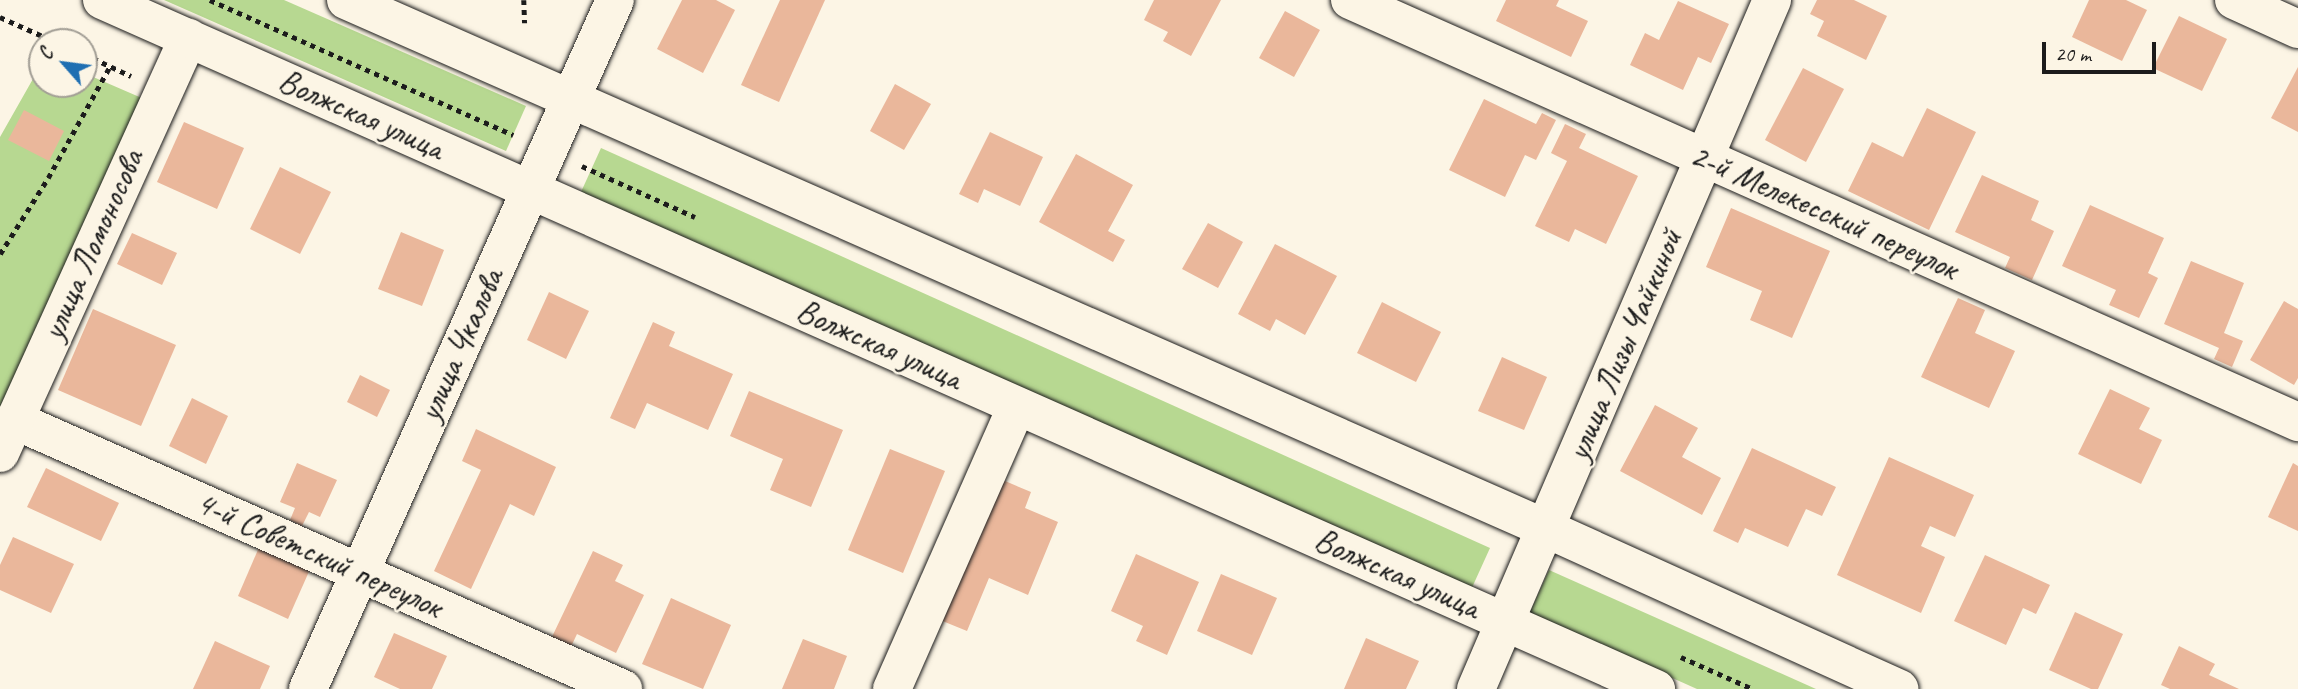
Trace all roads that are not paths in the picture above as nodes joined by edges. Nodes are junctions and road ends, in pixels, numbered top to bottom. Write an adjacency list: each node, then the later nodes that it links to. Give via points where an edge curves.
1 (102, 0): 8 (street, Волжская улица)
2 (346, 0): 9 (street)
3 (615, 0): 9 (street, улица Чкалова)
4 (1350, 0): 10 (street, 2-й Мелекесский переулок)
5 (1772, 0): 10 (street, улица Лизы Чайкиной)
6 (2234, 0): 7 (street)
7 (2298, 29)
8 (188, 38): 11 (street, Волжская улица); 14 (street, улица Ломоносова)
9 (570, 99): 11 (street, улица Чкалова); 15 (street)
10 (1704, 160): 13 (street, 2-й Мелекесский переулок); 15 (street, улица Лизы Чайкиной)
11 (530, 190): 12 (street, Волжская улица); 16 (street, улица Чкалова)
12 (1017, 406): 17 (street, Волжская улица); 20 (street)
13 (2298, 422)
14 (7, 437): 16 (street, 4-й Советский переулок)
15 (1547, 529): 17 (street, улица Лизы Чайкиной); 23 (street)
16 (359, 573): 18 (street, улица Чкалова); 19 (street, 4-й Советский переулок)
17 (1506, 622): 21 (street, улица Лизы Чайкиной); 22 (street, Волжская улица)
18 (307, 689)
19 (623, 689)
20 (892, 689)
21 (1476, 689)
22 (1656, 689)
23 (1899, 689)

